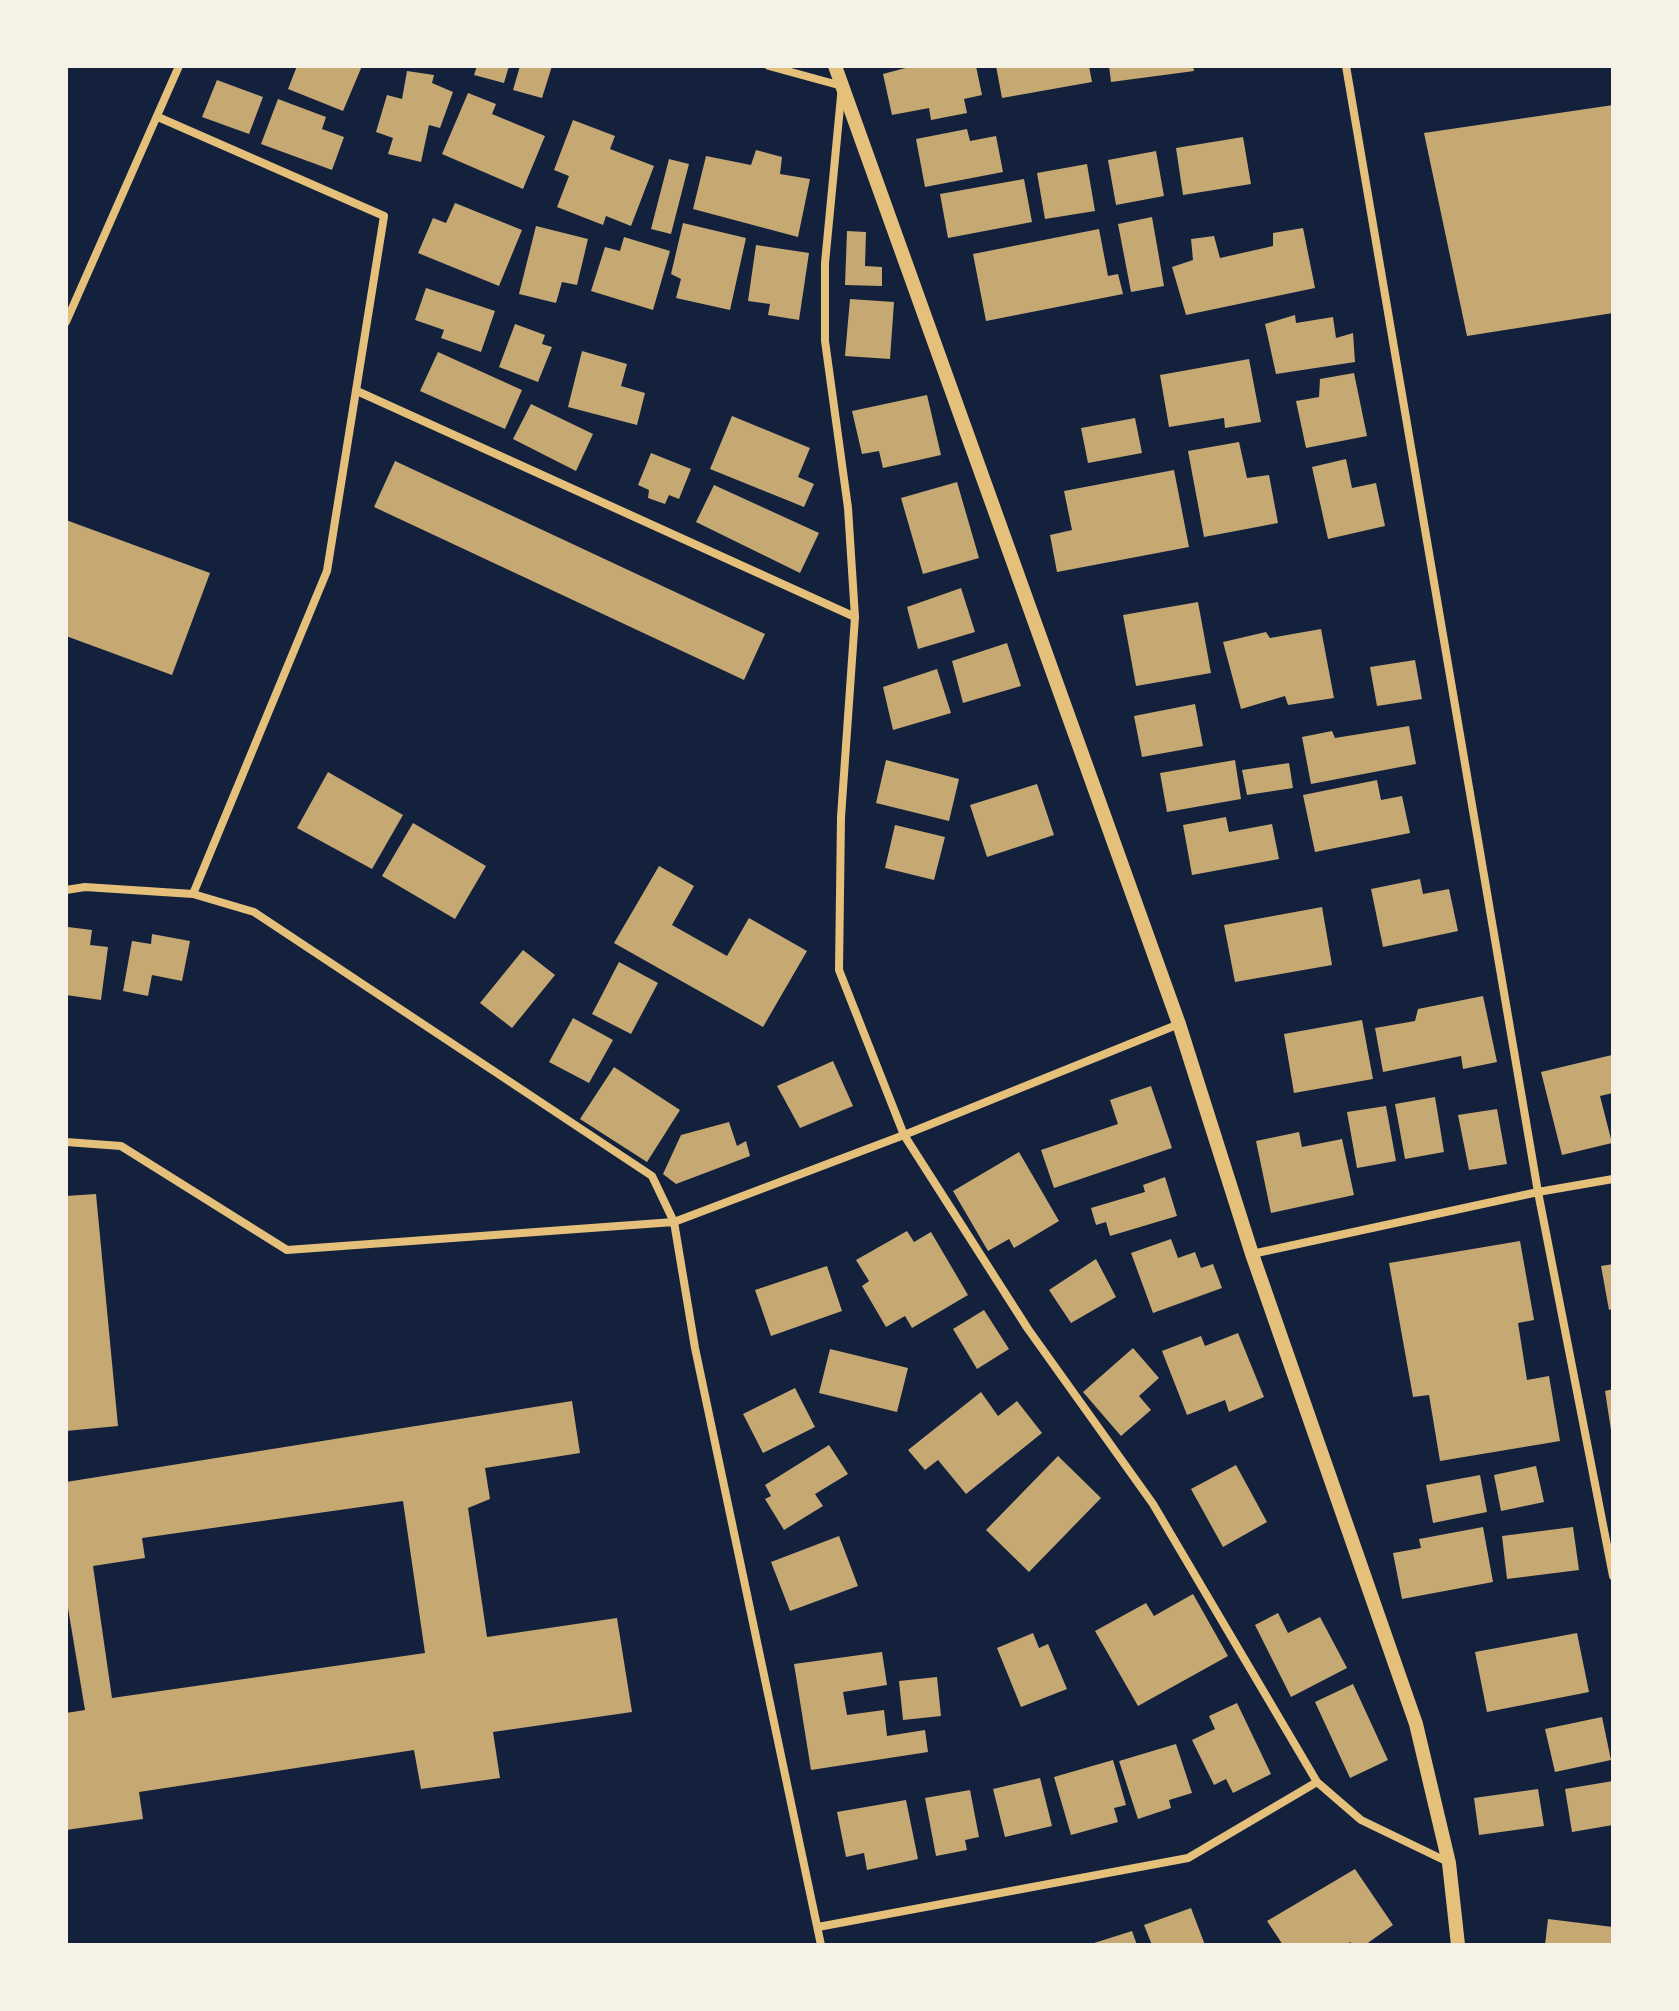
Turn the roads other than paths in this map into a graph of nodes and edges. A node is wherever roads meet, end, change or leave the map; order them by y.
1 (179, 66) edge
2 (769, 66) edge
3 (835, 66) edge
4 (1346, 66) edge
5 (842, 86) junction
6 (158, 117) junction
7 (66, 322) edge
8 (357, 391) junction
9 (855, 617) junction
10 (66, 890) edge
11 (193, 894) junction
12 (1179, 1024) junction
13 (904, 1135) junction
14 (66, 1142) edge
15 (1613, 1179) edge
16 (1538, 1192) junction
17 (674, 1222) junction
18 (1252, 1254) junction
19 (1613, 1576) edge
20 (1317, 1782) junction
21 (1449, 1863) junction
22 (818, 1927) junction
23 (821, 1945) edge
24 (1458, 1945) edge

1 - 6 street
2 - 5 street
3 - 5 street
4 - 16 street
5 - 9 street
5 - 12 street
6 - 7 street
6 - 8 street
8 - 9 street
8 - 11 street
9 - 13 street
10 - 11 street
11 - 17 street
12 - 13 street
12 - 18 street
13 - 17 street
13 - 20 street
14 - 17 street
15 - 16 street
16 - 18 street
16 - 19 street
17 - 22 street
18 - 21 street
20 - 21 street
20 - 22 street
21 - 24 street
22 - 23 street

